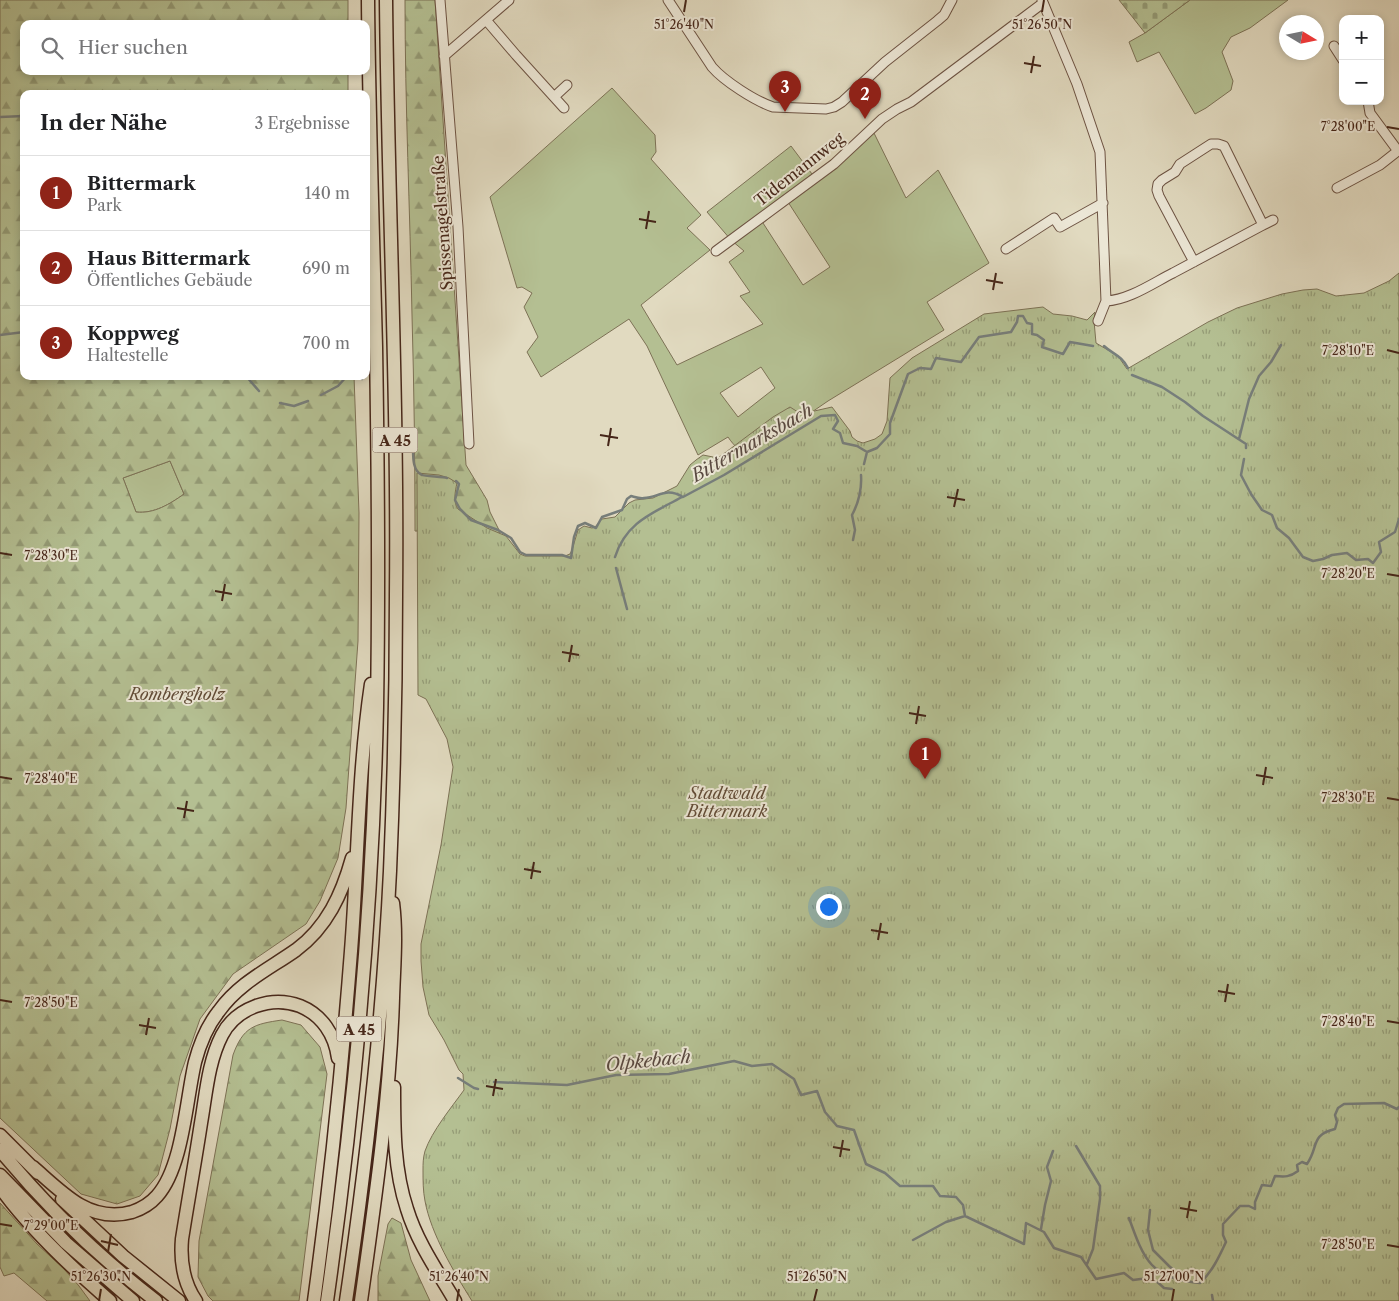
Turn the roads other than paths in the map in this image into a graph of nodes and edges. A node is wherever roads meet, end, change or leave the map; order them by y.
1 (368, 0) edge
2 (386, 0) edge
3 (440, 0) edge
4 (509, 0) edge
5 (668, 0) edge
6 (952, 0) edge
7 (1043, 1) edge
8 (368, 20) edge
9 (486, 20) junction
10 (1334, 46) dead end
11 (1339, 54) edge
12 (444, 56) junction
13 (369, 75) edge
14 (568, 85) dead end
15 (370, 90) edge
16 (554, 97) junction
17 (1369, 105) edge
18 (564, 108) dead end
19 (370, 116) edge
20 (1398, 151) edge
21 (1337, 188) dead end
22 (1103, 203) junction
23 (1273, 220) dead end
24 (1263, 225) junction
25 (1006, 249) dead end
26 (716, 251) dead end
27 (1194, 262) junction
28 (1106, 301) junction
29 (1098, 321) dead end
30 (468, 444) dead end
31 (370, 756) junction
32 (360, 819) junction
33 (390, 870) junction
34 (392, 1036) junction
35 (340, 1088) junction
36 (0, 1135) edge
37 (0, 1150) edge
38 (33, 1167) junction
39 (0, 1175) edge
40 (0, 1187) edge
41 (82, 1276) junction
42 (101, 1301) edge
43 (110, 1301) edge
44 (133, 1301) edge
45 (156, 1301) edge
46 (179, 1301) edge
47 (196, 1301) edge
48 (314, 1301) edge
49 (327, 1301) edge
50 (346, 1301) edge
51 (361, 1301) edge
52 (456, 1301) edge

1 - 8 highway, A 45
2 - 33 highway, A 45
3 - 12 street, Spissenagelstraße
4 - 9 street
5 - 6 street
7 - 22 street
7 - 26 street, Tidemannweg
9 - 12 street
9 - 16 street
10 - 11 street
12 - 30 street, Spissenagelstraße
13 - 15 highway, A 45
14 - 16 street
16 - 18 street
17 - 20 street
19 - 31 highway, A 45
20 - 21 street
22 - 25 street
22 - 28 street
23 - 24 street
24 - 27 street
24 - 27 street
27 - 28 street
28 - 29 street
31 - 32 highway
31 - 49 highway, A 45
32 - 35 highway
32 - 38 highway
33 - 34 highway
33 - 50 highway, A 45
34 - 51 highway
34 - 52 highway
35 - 47 highway
35 - 48 highway
36 - 38 highway
37 - 45 highway
38 - 46 highway
39 - 44 highway
40 - 41 highway
41 - 42 highway
41 - 43 highway

